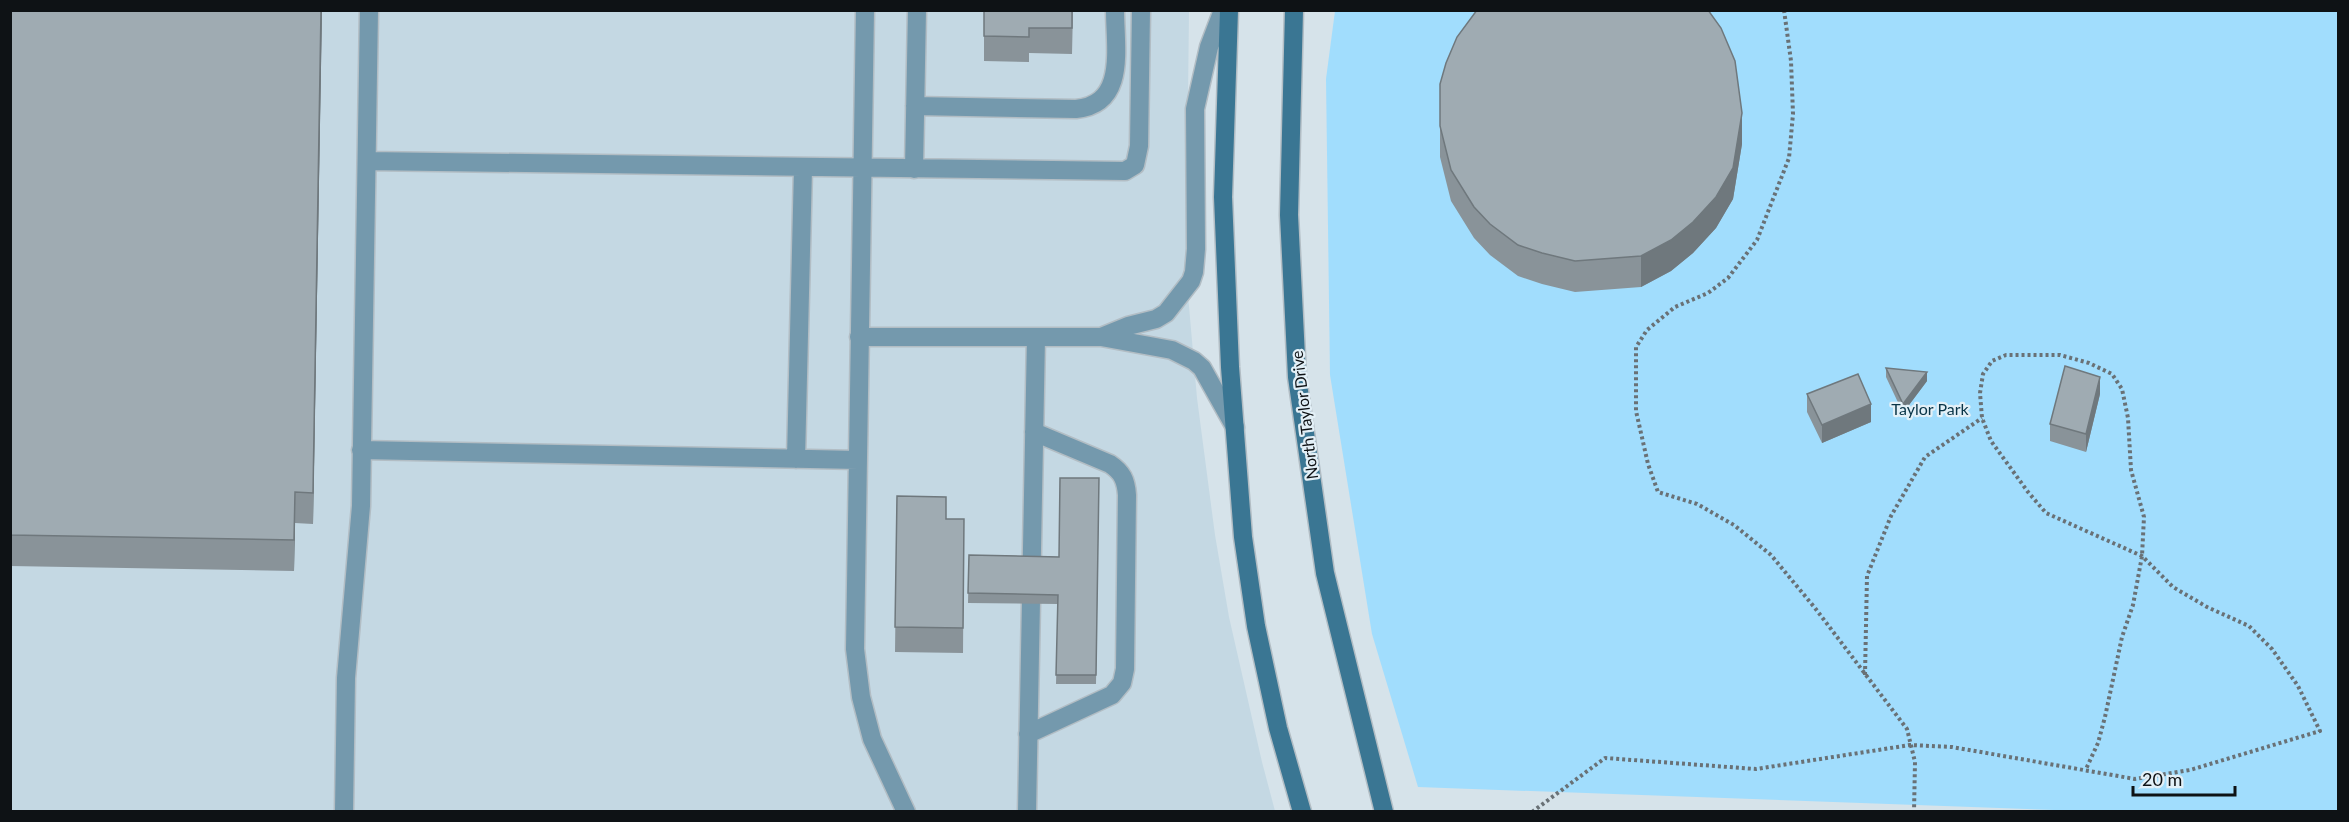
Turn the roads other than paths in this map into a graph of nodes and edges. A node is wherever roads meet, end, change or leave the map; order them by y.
1 (369, 10) edge
2 (865, 10) edge
3 (916, 10) edge
4 (1115, 10) edge
5 (1141, 10) edge
6 (1222, 10) edge
7 (1229, 10) edge
8 (1294, 10) edge
9 (915, 106) junction
10 (367, 161) junction
11 (803, 168) junction
12 (862, 169) junction
13 (914, 169) junction
14 (859, 337) junction
15 (1036, 337) junction
16 (1101, 337) junction
17 (1235, 428) junction
18 (1034, 432) junction
19 (362, 450) junction
20 (796, 459) junction
21 (858, 460) junction
22 (1028, 734) junction
23 (344, 812) edge
24 (906, 812) edge
25 (1026, 812) edge
26 (1302, 812) edge
27 (1384, 812) edge

1 - 10 lane
2 - 12 lane
3 - 9 lane
4 - 9 lane
5 - 13 lane
6 - 16 lane
7 - 17 main road
8 - 27 main road, North Taylor Drive
9 - 13 lane
10 - 11 lane
10 - 19 lane
11 - 12 lane
11 - 20 lane
12 - 13 lane
12 - 14 lane
14 - 15 lane
14 - 21 lane
15 - 16 lane
15 - 18 lane
16 - 17 lane
17 - 26 main road
18 - 22 lane
18 - 22 lane
19 - 20 lane
19 - 23 lane
20 - 21 lane
21 - 24 lane
22 - 25 lane

